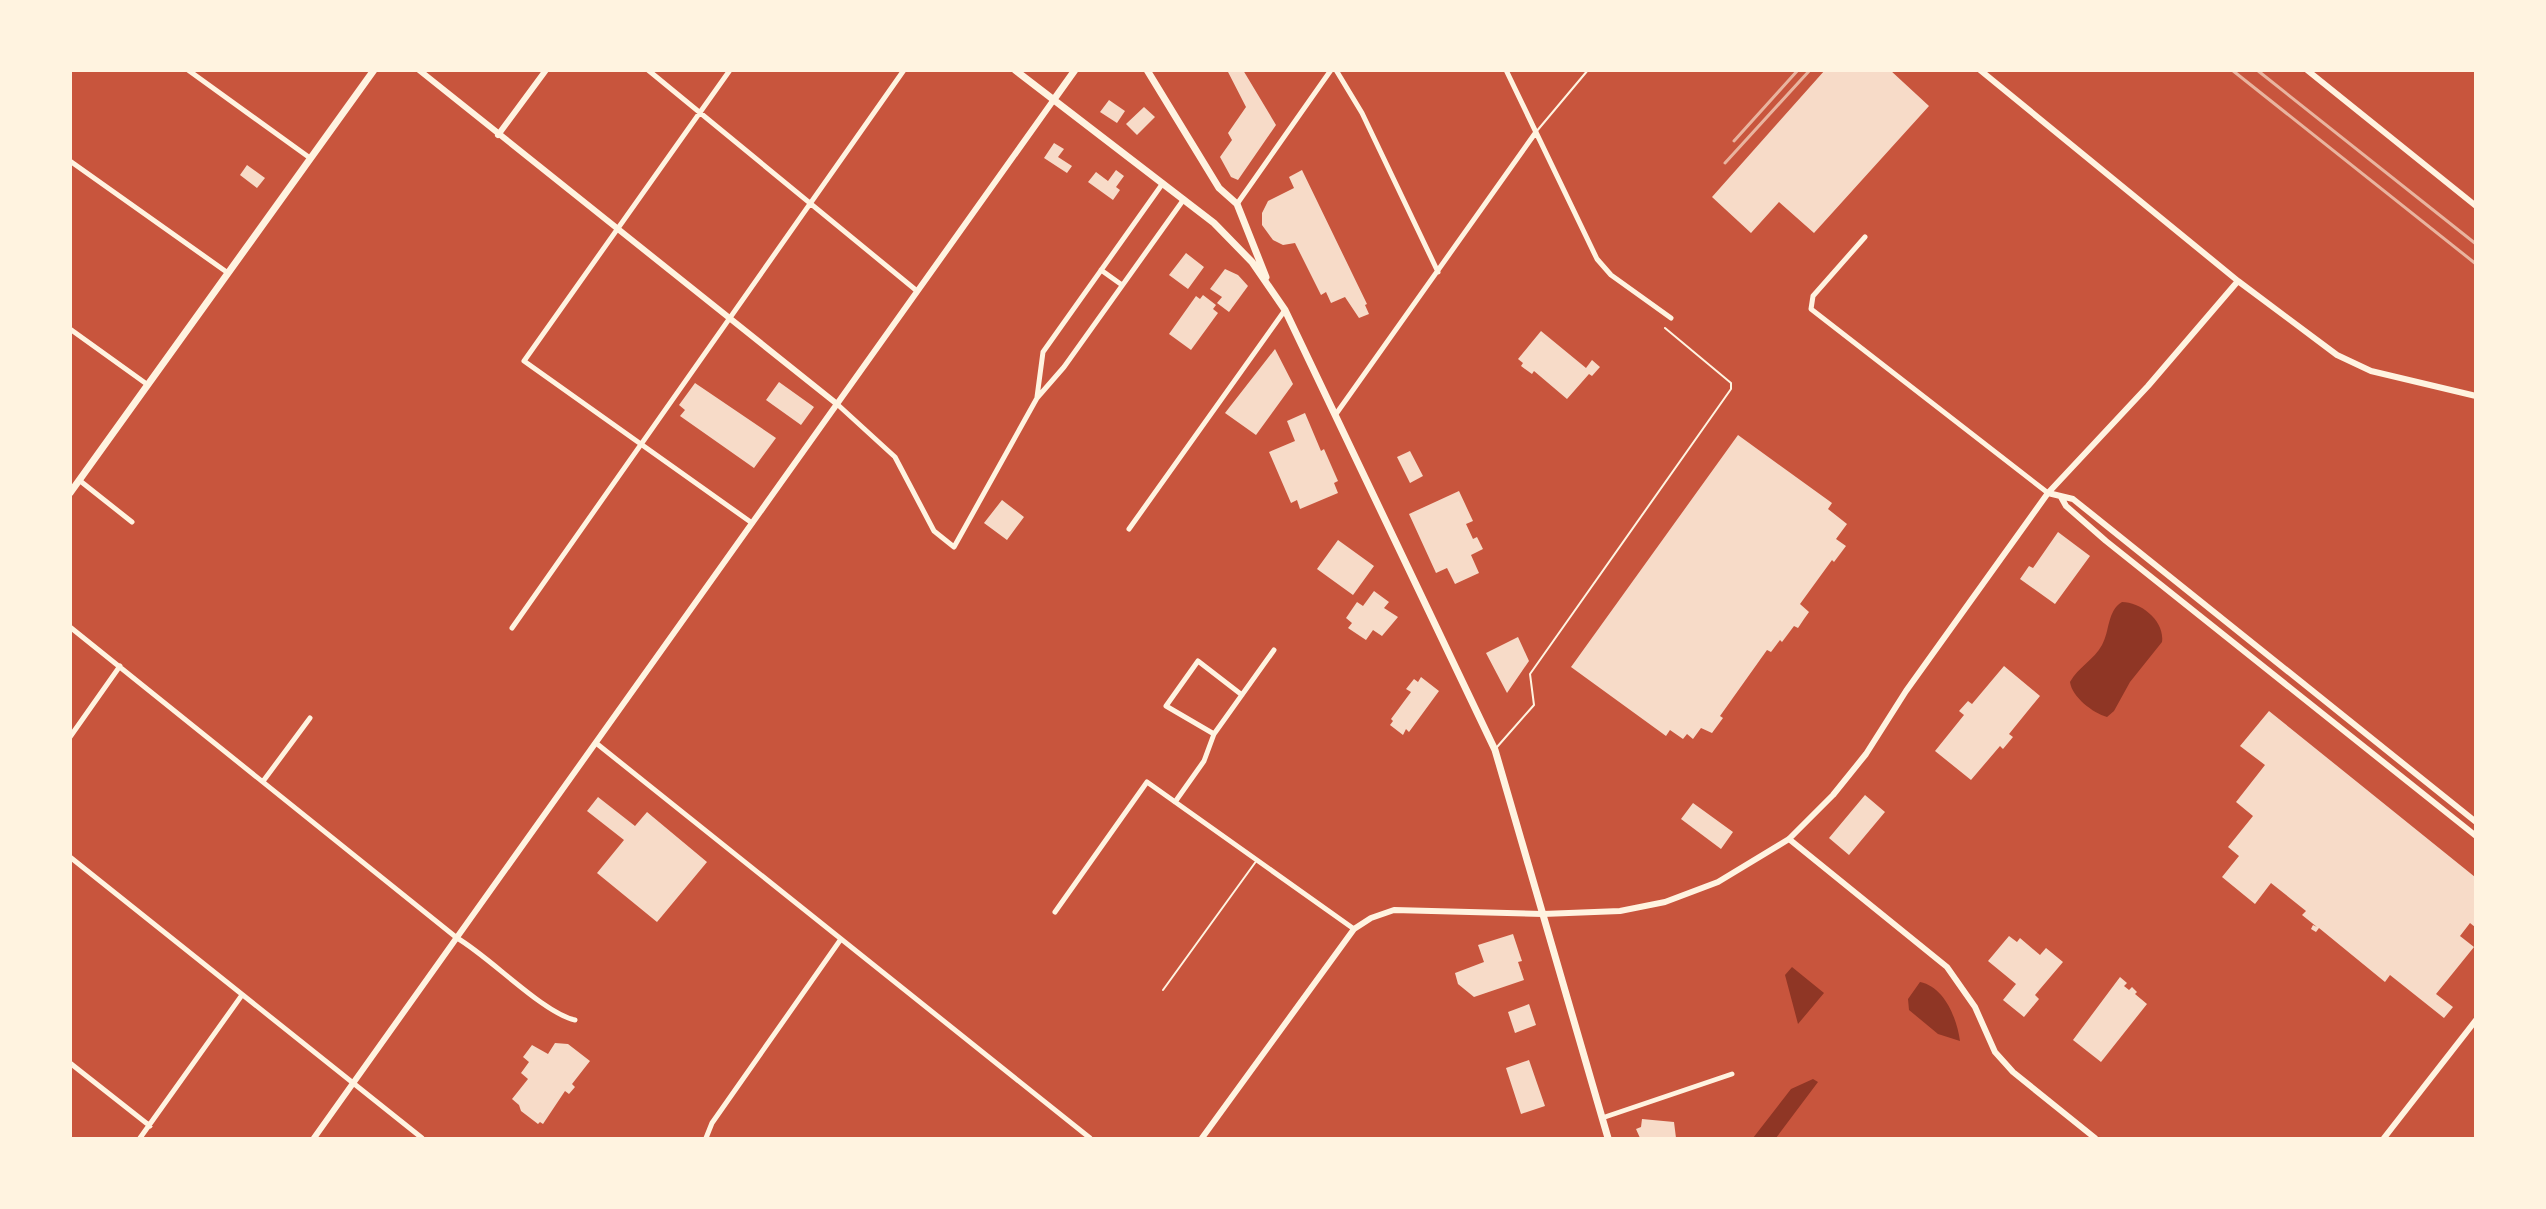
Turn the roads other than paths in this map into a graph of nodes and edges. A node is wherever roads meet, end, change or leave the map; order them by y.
1 (188, 70) edge
2 (374, 70) edge
3 (419, 70) edge
4 (546, 70) edge
5 (648, 70) edge
6 (730, 70) edge
7 (904, 70) edge
8 (1015, 70) edge
9 (1075, 70) edge
10 (1147, 70) edge
11 (1331, 70) edge
12 (1336, 70) edge
13 (1506, 70) edge
14 (1588, 70) edge
15 (1980, 70) edge
16 (2307, 70) edge
17 (1055, 98) junction
18 (700, 112) junction
19 (1536, 132) junction
20 (498, 135) junction
21 (310, 158) junction
22 (70, 161) edge
23 (1163, 183) junction
24 (1184, 199) junction
25 (811, 202) junction
26 (1237, 204) junction
27 (2475, 206) edge
28 (617, 228) junction
29 (1865, 237) dead end
30 (1101, 270) junction
31 (1438, 272) junction
32 (228, 273) junction
33 (2238, 281) junction
34 (1122, 285) junction
35 (1269, 285) junction
36 (917, 291) junction
37 (1285, 310) junction
38 (1671, 318) dead end
39 (729, 320) junction
40 (1665, 328) dead end
41 (70, 329) edge
42 (148, 385) junction
43 (2475, 396) edge
44 (1037, 398) junction
45 (837, 404) junction
46 (1336, 414) junction
47 (641, 444) junction
48 (80, 480) junction
49 (70, 493) edge
50 (2048, 493) junction
51 (2061, 497) junction
52 (132, 522) dead end
53 (752, 523) junction
54 (1129, 529) dead end
55 (70, 627) edge
56 (512, 628) dead end
57 (1274, 650) dead end
58 (120, 666) junction
59 (1242, 695) junction
60 (309, 718) dead end
61 (1214, 734) junction
62 (70, 737) edge
63 (596, 743) junction
64 (1495, 750) junction
65 (264, 780) junction
66 (1175, 802) junction
67 (2475, 822) edge
68 (2475, 836) edge
69 (1789, 839) junction
70 (70, 857) edge
71 (1257, 860) junction
72 (1055, 912) dead end
73 (1543, 914) junction
74 (1354, 928) junction
75 (457, 938) junction
76 (841, 939) junction
77 (1163, 990) dead end
78 (242, 995) junction
79 (575, 1020) dead end
80 (2475, 1020) edge
81 (70, 1063) edge
82 (1732, 1074) dead end
83 (353, 1084) junction
84 (1602, 1118) junction
85 (150, 1126) junction
86 (140, 1138) edge
87 (314, 1138) edge
88 (422, 1138) edge
89 (706, 1138) edge
90 (1090, 1138) edge
91 (1202, 1138) edge
92 (1608, 1138) edge
93 (2095, 1138) edge
94 (2384, 1138) edge

1 - 21 street
2 - 21 main road
3 - 20 street
4 - 20 street
5 - 18 street
6 - 18 street
7 - 25 street
8 - 17 main road
9 - 17 main road
10 - 26 main road
11 - 26 street
12 - 31 street
13 - 19 street
14 - 19 lane
15 - 33 street
16 - 27 street
17 - 23 main road
17 - 36 street
18 - 25 street
18 - 28 street
19 - 31 street
19 - 38 street
20 - 28 street
21 - 32 main road
22 - 32 street
23 - 24 main road
23 - 30 street
24 - 34 street
24 - 35 main road
25 - 36 street
25 - 39 street
26 - 35 main road
28 - 39 street
28 - 47 street
29 - 50 street
30 - 34 street
30 - 44 street
31 - 46 street
32 - 42 main road
33 - 43 street
33 - 50 street
34 - 44 street
35 - 37 main road
36 - 45 street
37 - 46 main road
37 - 54 street
39 - 45 street
39 - 47 street
40 - 64 lane
41 - 42 street
42 - 48 main road
44 - 45 street
45 - 53 street
46 - 64 main road
47 - 53 street
47 - 56 street
48 - 49 main road
48 - 52 street
50 - 51 street
50 - 69 street
51 - 67 street
51 - 68 street
53 - 63 street
55 - 58 street
57 - 59 street
58 - 62 street
58 - 65 street
59 - 61 street
59 - 61 street
60 - 65 street
61 - 66 street
63 - 75 street
63 - 76 street
64 - 73 main road
65 - 75 street
66 - 71 street
66 - 72 street
69 - 73 street
69 - 93 street
70 - 78 street
71 - 74 street
71 - 77 lane
73 - 74 street
73 - 84 main road
74 - 91 street
75 - 79 street
75 - 83 street
76 - 89 street
76 - 90 street
78 - 83 street
78 - 85 street
80 - 94 street
81 - 85 street
82 - 84 street
83 - 87 street
83 - 88 street
84 - 92 main road
85 - 86 street

